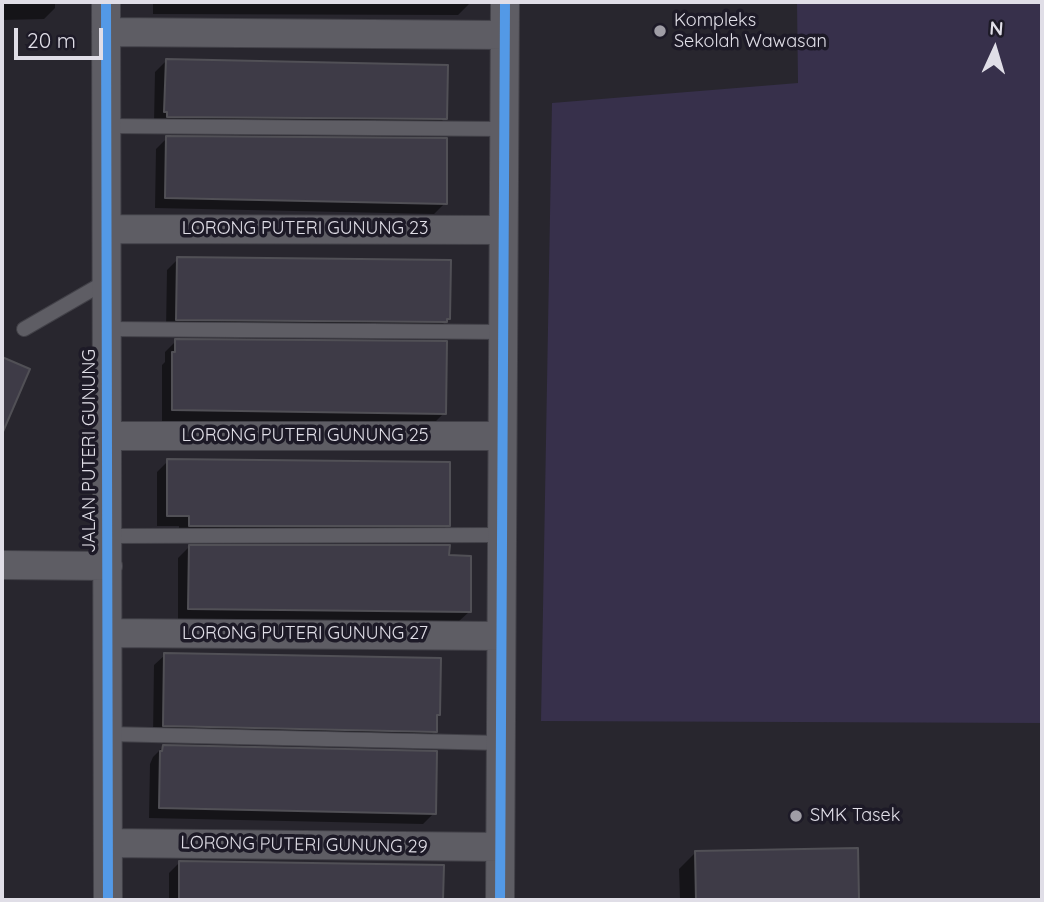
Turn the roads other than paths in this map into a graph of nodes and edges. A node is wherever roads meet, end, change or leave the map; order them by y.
1 (106, 2) edge
2 (505, 2) edge
3 (106, 32) junction
4 (504, 35) junction
5 (106, 126) junction
6 (504, 129) junction
7 (107, 229) junction
8 (503, 230) junction
9 (107, 281) junction
10 (24, 329) dead end
11 (107, 329) junction
12 (503, 332) junction
13 (107, 436) junction
14 (502, 436) junction
15 (502, 535) junction
16 (107, 536) junction
17 (2, 565) edge
18 (108, 566) junction
19 (108, 633) junction
20 (501, 636) junction
21 (108, 734) junction
22 (500, 743) junction
23 (108, 843) junction
24 (500, 847) junction
25 (108, 900) edge
26 (500, 900) edge

1 - 3 street, JALAN PUTERI GUNUNG
2 - 4 street
3 - 4 street
3 - 5 street, JALAN PUTERI GUNUNG
4 - 6 street
5 - 6 lane
5 - 7 street, JALAN PUTERI GUNUNG
6 - 8 street
7 - 8 street, LORONG PUTERI GUNUNG 23
7 - 9 street, JALAN PUTERI GUNUNG
8 - 12 street
9 - 10 lane
9 - 11 street, JALAN PUTERI GUNUNG
11 - 12 lane
11 - 13 street, JALAN PUTERI GUNUNG
12 - 14 street
13 - 14 street, LORONG PUTERI GUNUNG 25
13 - 16 street, JALAN PUTERI GUNUNG
14 - 15 street
15 - 16 lane
15 - 20 street
16 - 18 street, JALAN PUTERI GUNUNG
17 - 18 street
18 - 19 street, JALAN PUTERI GUNUNG
19 - 20 street, LORONG PUTERI GUNUNG 27
19 - 21 street, JALAN PUTERI GUNUNG
20 - 22 street
21 - 22 lane
21 - 23 street, JALAN PUTERI GUNUNG
22 - 24 street
23 - 24 street, LORONG PUTERI GUNUNG 29
23 - 25 street, JALAN PUTERI GUNUNG
24 - 26 street

